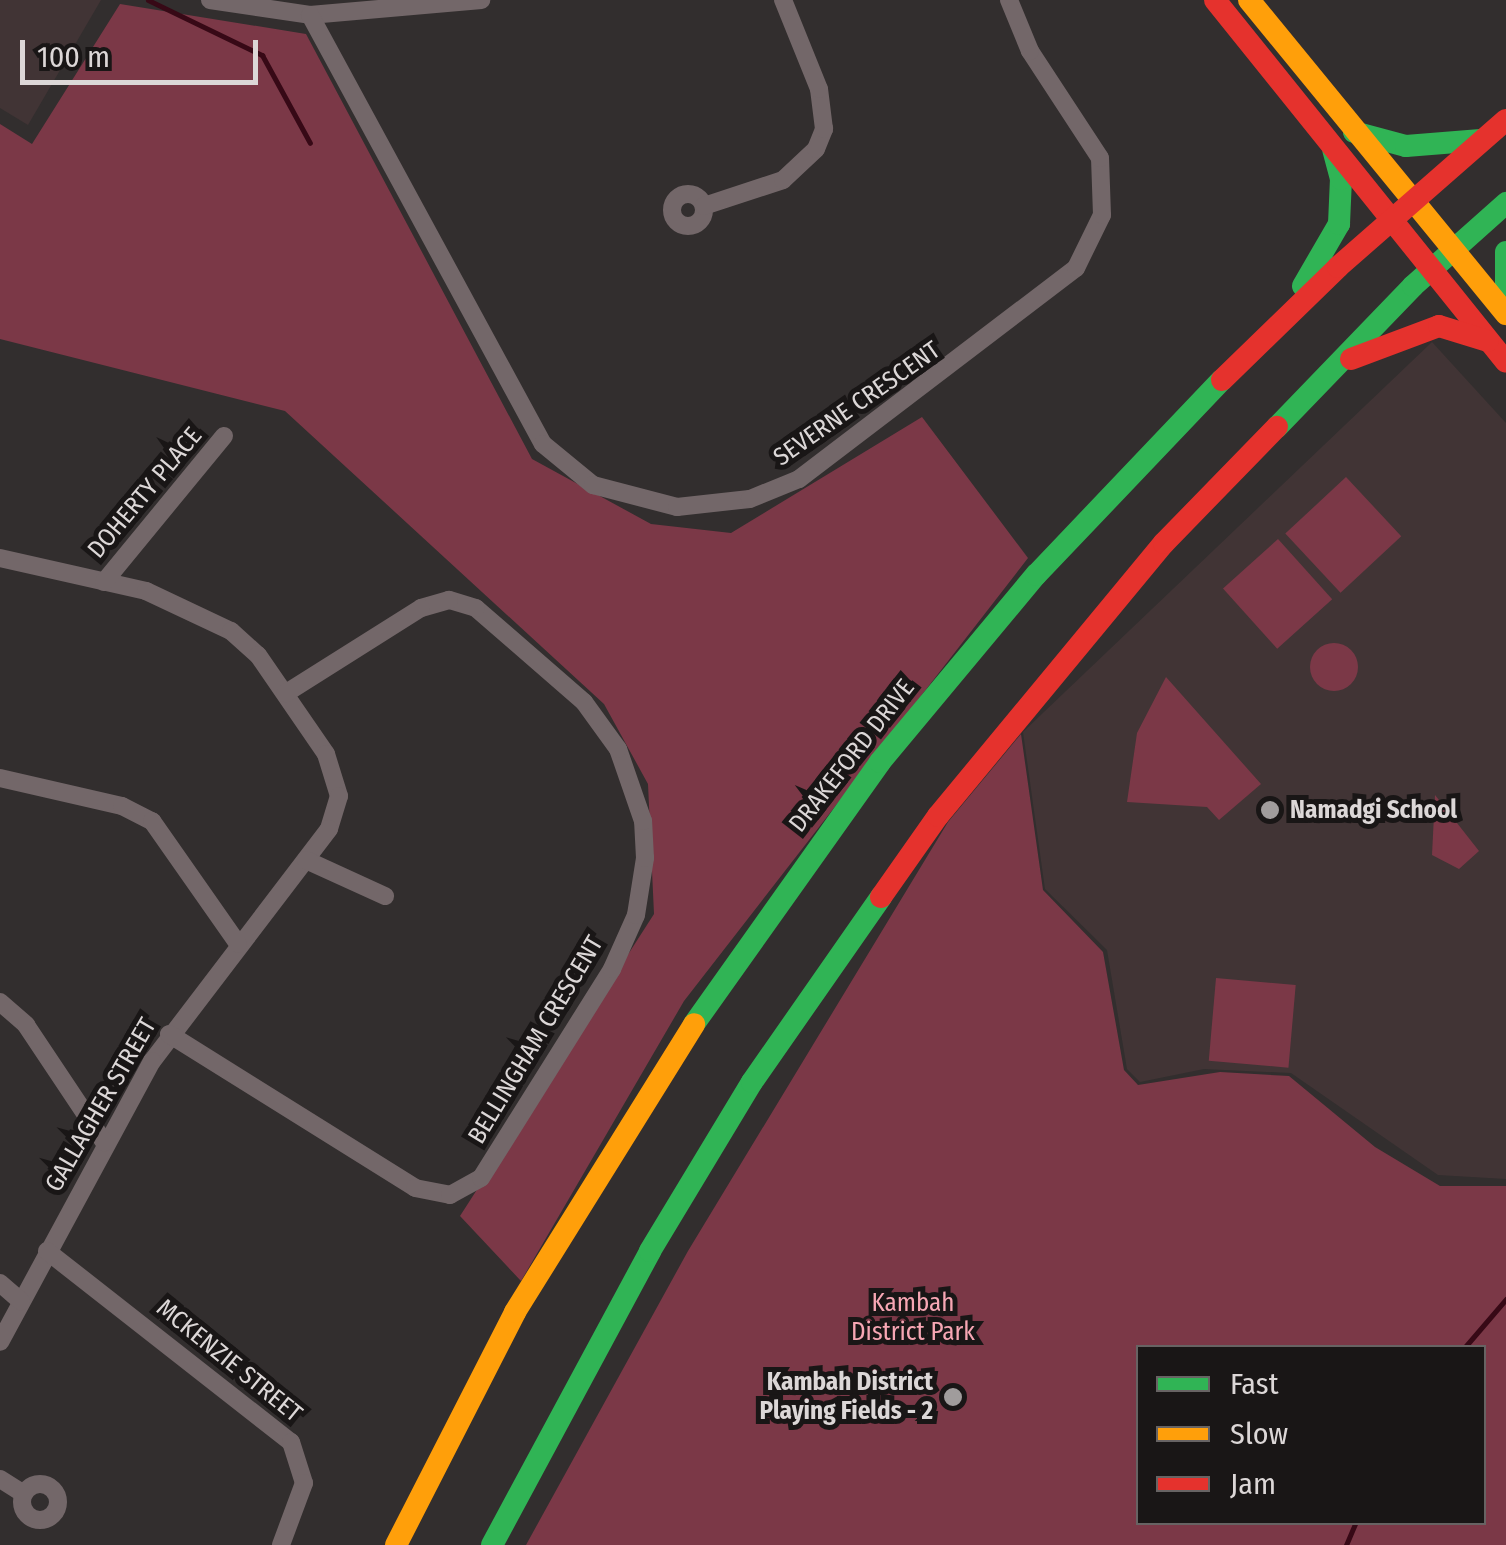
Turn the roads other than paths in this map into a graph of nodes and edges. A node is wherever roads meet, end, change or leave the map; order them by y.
1 (210, 0) edge
2 (481, 0) edge
3 (783, 0) edge
4 (1009, 0) edge
5 (1216, 0) edge
6 (1249, 0) edge
7 (426, 2) edge
8 (310, 15) junction
9 (1506, 120) edge
10 (1354, 132) junction
11 (1480, 140) junction
12 (1333, 150) junction
13 (1412, 202) junction
14 (1506, 203) edge
15 (704, 206) dead end
16 (1392, 220) junction
17 (1452, 250) junction
18 (1506, 252) edge
19 (1428, 270) junction
20 (1506, 300) edge
21 (1506, 314) edge
22 (1287, 316) junction
23 (1488, 340) junction
24 (1506, 362) edge
25 (1336, 365) junction
26 (224, 436) dead end
27 (0, 558) edge
28 (104, 582) junction
29 (286, 693) junction
30 (0, 778) edge
31 (306, 860) junction
32 (385, 896) dead end
33 (238, 944) junction
34 (0, 1002) edge
35 (169, 1034) junction
36 (104, 1142) junction
37 (47, 1251) junction
38 (0, 1283) edge
39 (21, 1301) junction
40 (0, 1342) edge
41 (0, 1479) edge
42 (24, 1494) dead end
43 (281, 1545) edge
44 (396, 1545) edge
45 (492, 1545) edge

1 - 8 street
2 - 7 street
3 - 15 street
4 - 8 street, SEVERNE CRESCENT
5 - 12 main road
6 - 10 main road
7 - 8 street
9 - 11 main road, DRAKEFORD DRIVE
10 - 11 main road
10 - 13 main road
11 - 13 main road, DRAKEFORD DRIVE
12 - 16 main road
12 - 22 main road
13 - 16 main road, DRAKEFORD DRIVE
13 - 17 main road
14 - 17 main road
16 - 19 main road
16 - 22 main road, DRAKEFORD DRIVE
17 - 19 main road
17 - 21 main road
18 - 20 main road
19 - 23 main road
19 - 25 main road
22 - 44 main road, DRAKEFORD DRIVE
23 - 24 main road
23 - 25 main road
25 - 45 main road
26 - 28 street, DOHERTY PLACE
27 - 28 street, GALLAGHER STREET
28 - 29 street, GALLAGHER STREET
29 - 31 street, GALLAGHER STREET
29 - 35 street, BELLINGHAM CRESCENT
30 - 33 street
31 - 32 street
31 - 33 street, GALLAGHER STREET
33 - 35 street, GALLAGHER STREET
34 - 36 street
35 - 36 street, GALLAGHER STREET
36 - 37 street, GALLAGHER STREET
37 - 39 street, GALLAGHER STREET
37 - 43 street, MCKENZIE STREET
38 - 39 street
39 - 40 street, GALLAGHER STREET
41 - 42 street

